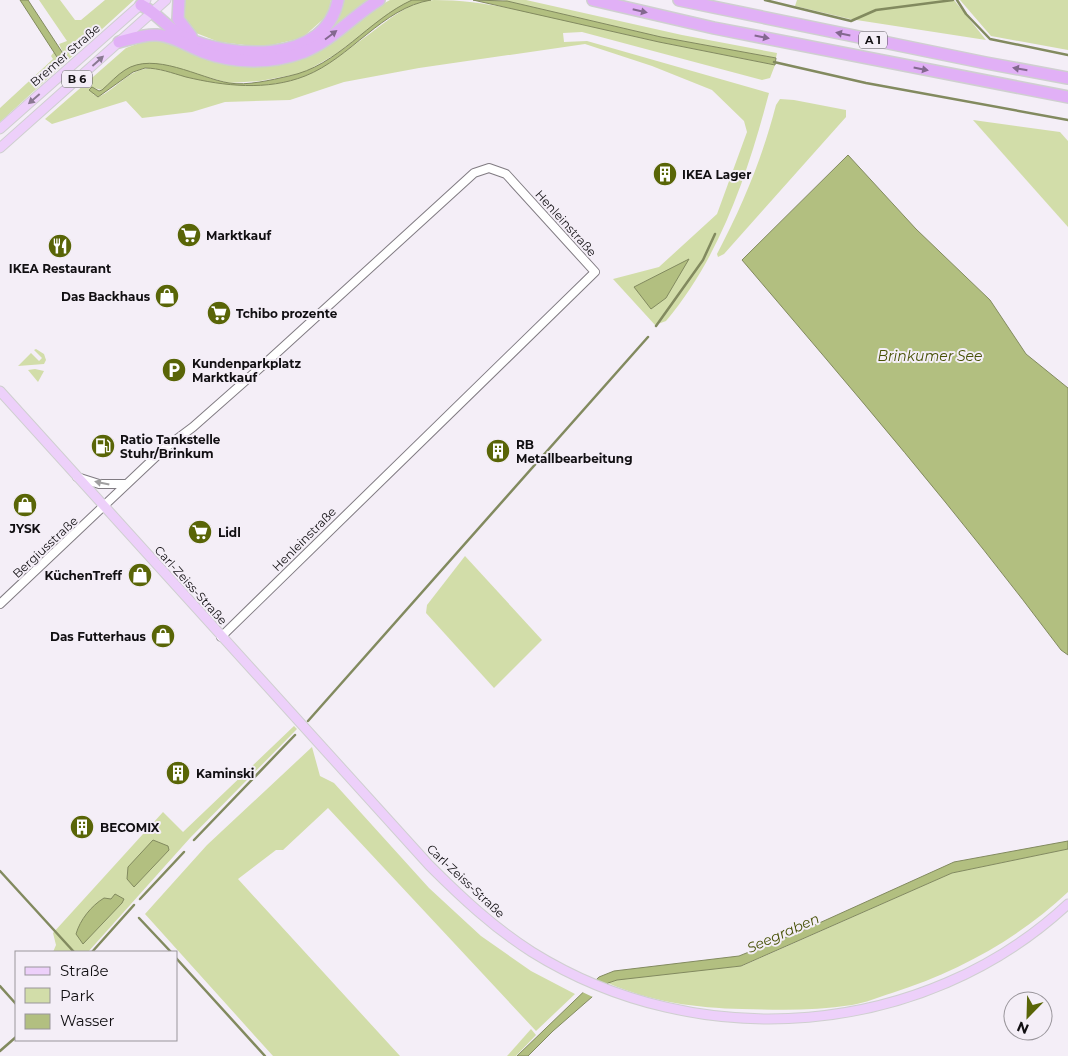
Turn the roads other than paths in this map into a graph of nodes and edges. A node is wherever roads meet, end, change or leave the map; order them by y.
1 (166, 0) edge
2 (179, 0) edge
3 (338, 0) edge
4 (380, 0) edge
5 (593, 0) edge
6 (679, 0) edge
7 (144, 2) edge
8 (151, 14) junction
9 (170, 37) junction
10 (119, 42) junction
11 (203, 43) junction
12 (1068, 78) edge
13 (1068, 97) edge
14 (0, 129) edge
15 (0, 148) edge
16 (0, 391) edge
17 (78, 477) junction
18 (126, 484) junction
19 (104, 506) junction
20 (0, 604) edge
21 (221, 637) junction
22 (1068, 904) edge

1 - 8 main road, Bremer Straße / B 6
2 - 11 highway
3 - 11 highway
9 -> 4 highway
5 -> 13 highway, A 1
12 -> 6 highway, A 1
7 - 8 highway
7 -> 14 main road, Bremer Straße / B 6
8 - 9 highway
8 - 10 main road, Bremer Straße / B 6
8 - 11 highway
9 - 10 highway
15 -> 10 main road, Bremer Straße / B 6
16 - 17 main road, Carl-Zeiss-Straße
18 -> 17 street
17 - 19 main road, Carl-Zeiss-Straße
18 - 19 street, Henleinstraße
18 - 21 street, Henleinstraße
19 - 20 street, Bergiusstraße
19 - 21 main road, Carl-Zeiss-Straße
21 - 22 main road, Carl-Zeiss-Straße

